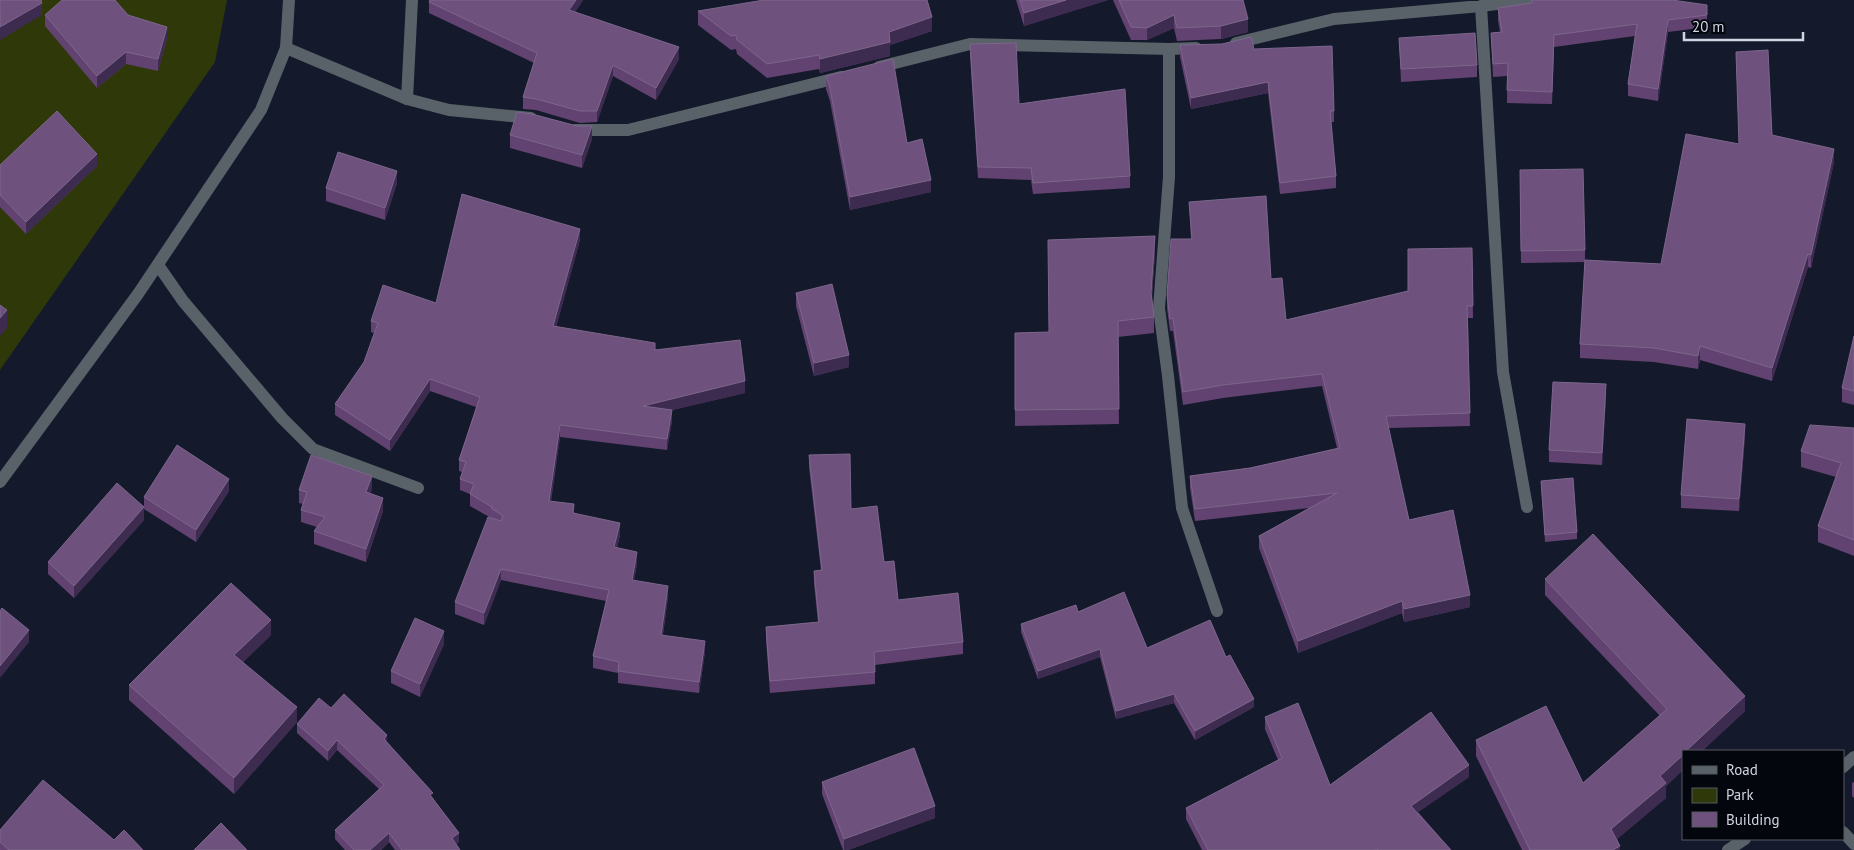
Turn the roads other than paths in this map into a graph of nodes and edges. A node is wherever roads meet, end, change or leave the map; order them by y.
1 (289, 0) edge
2 (412, 0) edge
3 (1527, 0) edge
4 (1506, 2) edge
5 (1481, 6) junction
6 (1222, 47) edge
7 (286, 48) junction
8 (1204, 48) edge
9 (1169, 49) junction
10 (407, 99) junction
11 (543, 120) edge
12 (561, 126) edge
13 (158, 265) junction
14 (1, 479) edge
15 (418, 488) dead end
16 (1527, 507) dead end
17 (1217, 611) dead end
18 (1854, 757) edge
19 (1844, 766) edge
20 (1844, 833) edge
21 (1743, 840) edge
22 (1854, 844) edge
23 (1728, 850) edge

1 - 7 street
2 - 10 street
3 - 4 street
4 - 5 street
5 - 6 street
5 - 16 street
7 - 10 street
7 - 13 street
8 - 9 street
9 - 12 street
9 - 17 street
10 - 11 street
13 - 14 street
13 - 15 street
18 - 19 street
20 - 22 street
21 - 23 street

